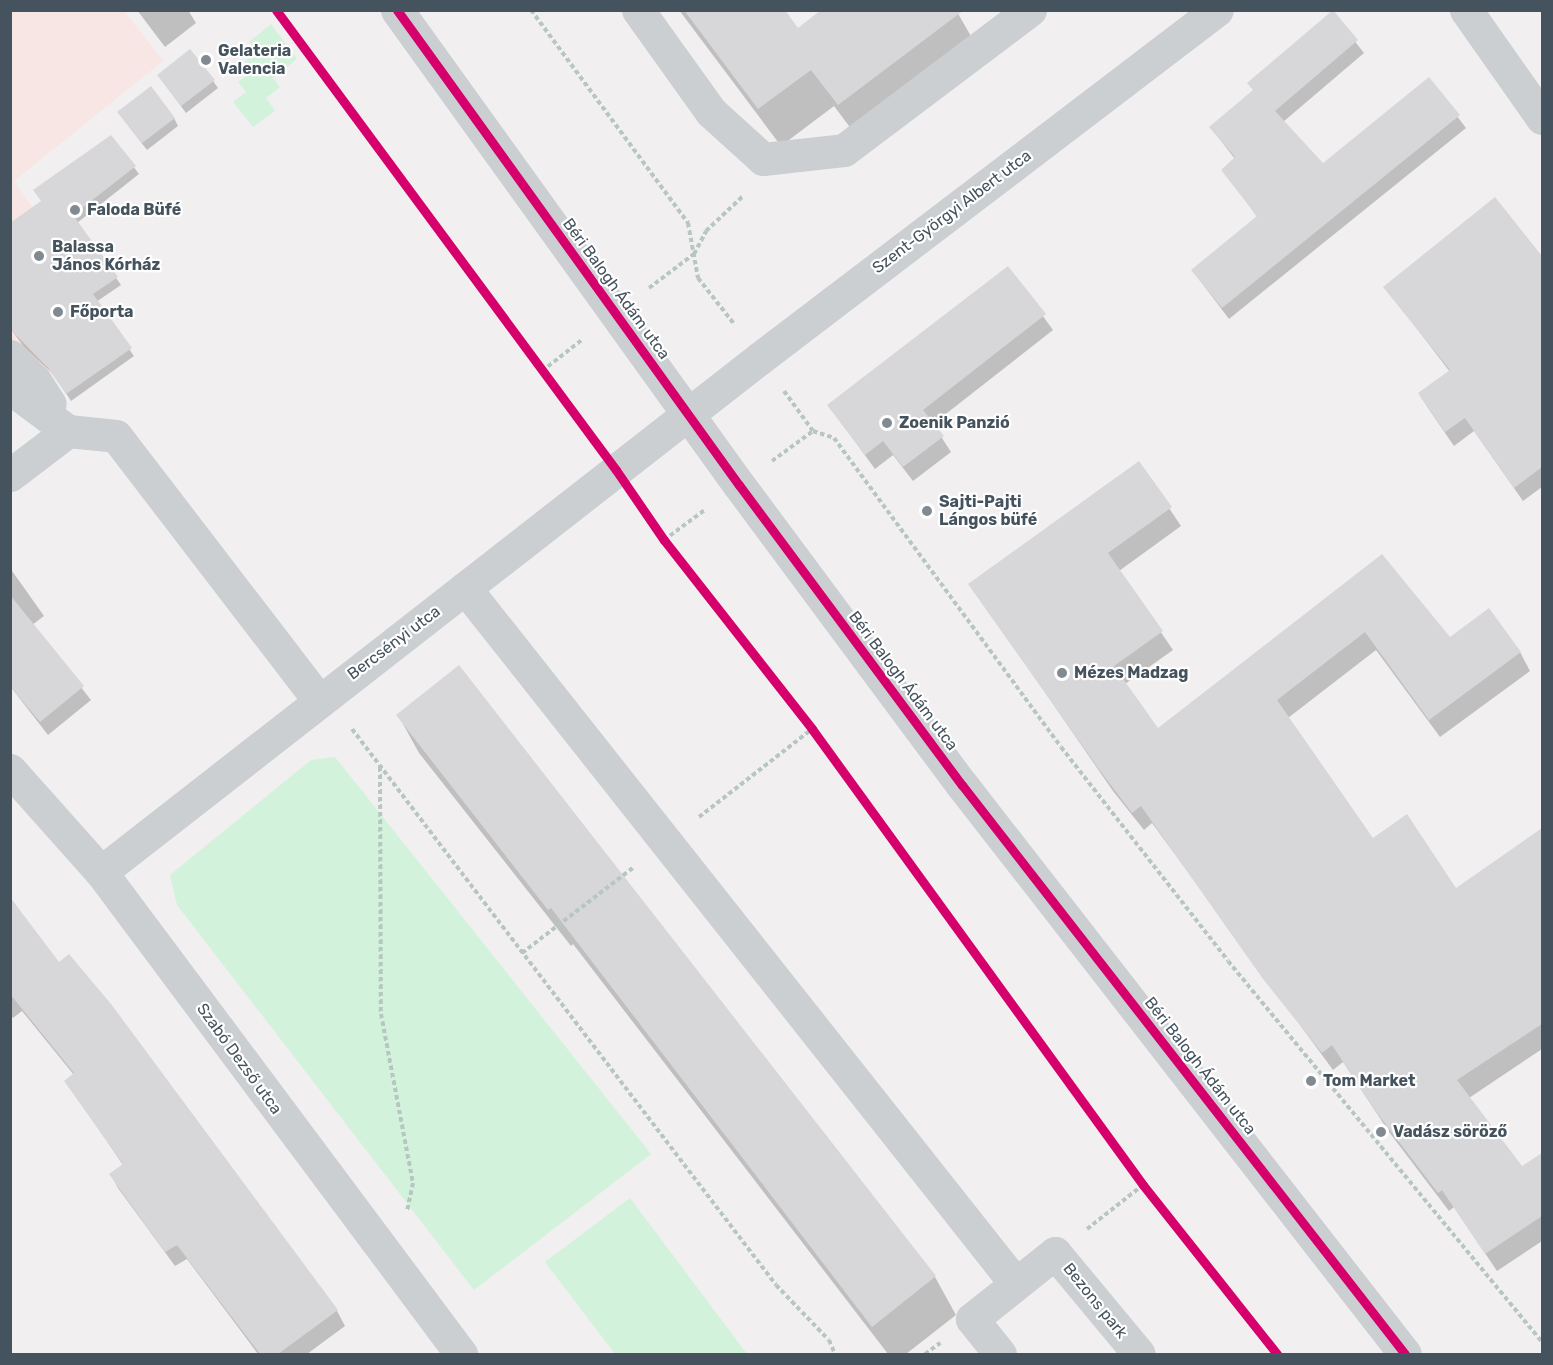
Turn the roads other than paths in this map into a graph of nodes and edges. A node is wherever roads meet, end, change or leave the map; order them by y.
1 (397, 10) edge
2 (638, 10) edge
3 (1030, 10) edge
4 (1217, 10) edge
5 (1466, 10) edge
6 (1542, 118) edge
7 (10, 356) edge
8 (10, 388) edge
9 (688, 415) junction
10 (68, 431) junction
11 (10, 475) edge
12 (465, 588) junction
13 (323, 698) junction
14 (10, 770) edge
15 (101, 872) junction
16 (1015, 1283) junction
17 (461, 1354) edge
18 (1000, 1354) edge
19 (1139, 1354) edge
20 (1405, 1354) edge

1 - 9 street, Béri Balogh Ádám utca
2 - 3 street
4 - 9 street, Szent-Györgyi Albert utca
5 - 6 street
7 - 10 street
8 - 10 street
9 - 12 street, Bercsényi utca
9 - 20 street, Béri Balogh Ádám utca
10 - 11 street
10 - 13 street
12 - 13 street, Bercsényi utca
12 - 16 street
13 - 15 street, Bercsényi utca
14 - 15 street, Szabó Dezső utca
15 - 17 street, Szabó Dezső utca
16 - 18 street, Bezons park
16 - 19 street, Bezons park

